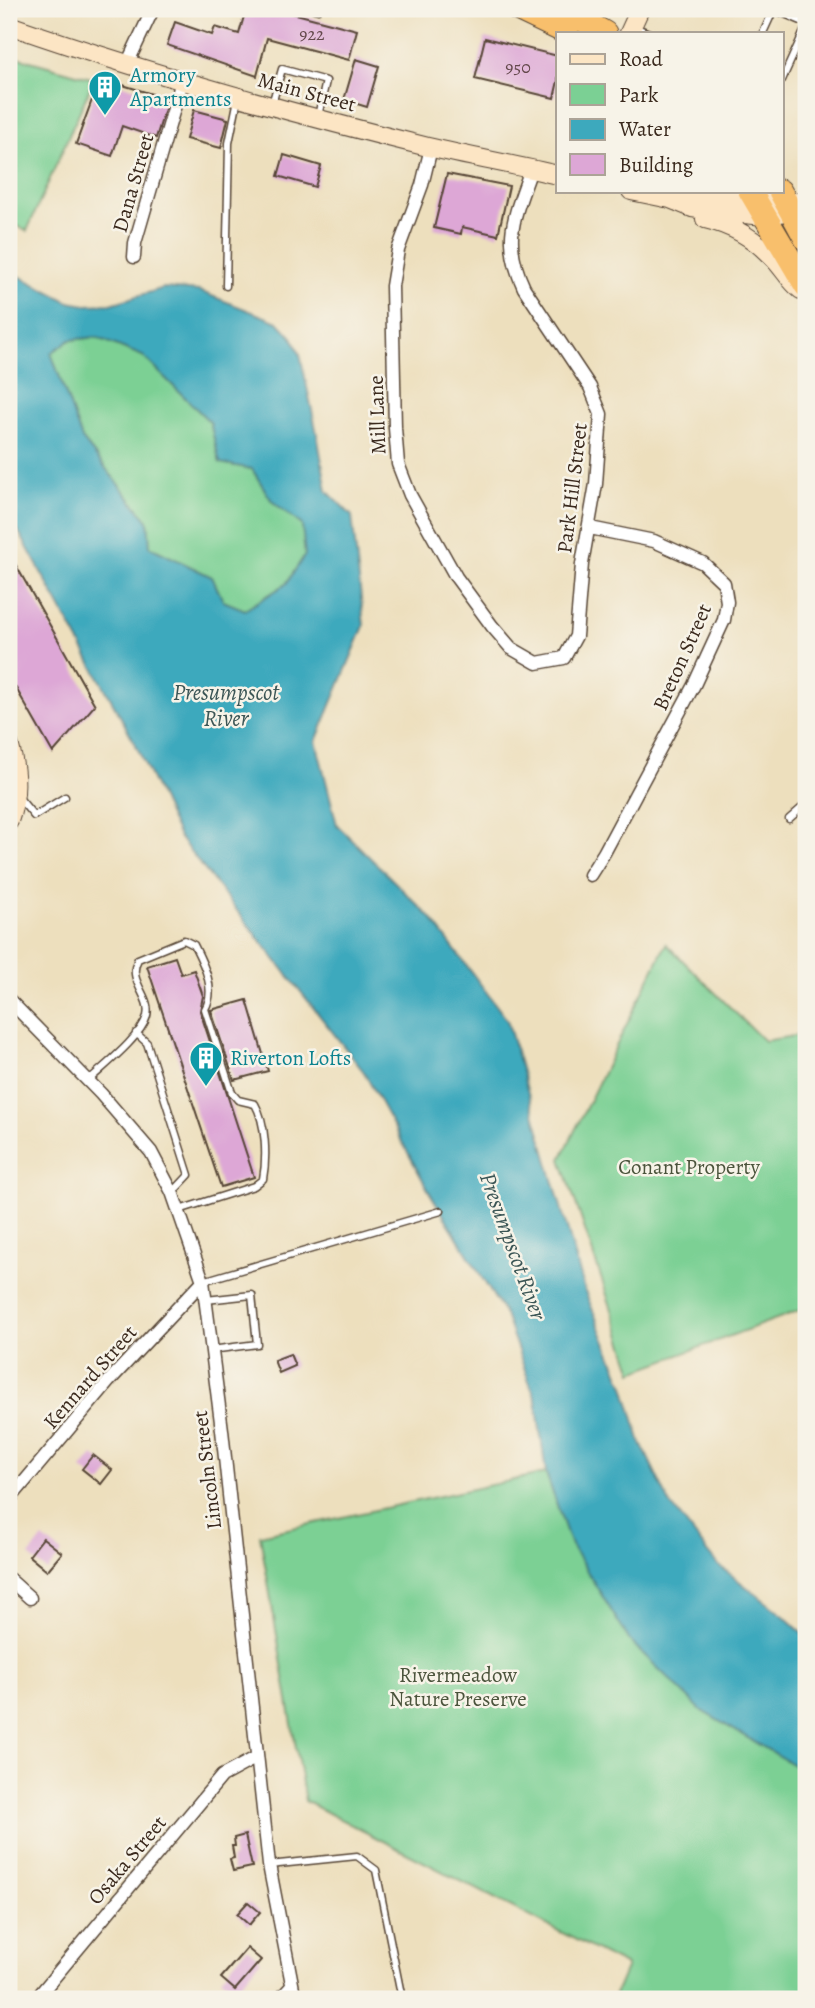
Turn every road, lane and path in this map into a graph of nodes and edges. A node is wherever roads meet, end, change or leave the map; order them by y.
1 (153, 9) edge
2 (517, 9) edge
3 (564, 9) edge
4 (640, 9) edge
5 (773, 9) edge
6 (9, 25) edge
7 (806, 25) edge
8 (637, 31) edge
9 (565, 32) edge
10 (604, 32) edge
11 (763, 32) edge
12 (127, 64) junction
13 (784, 75) edge
14 (182, 81) junction
15 (239, 97) junction
16 (272, 106) junction
17 (317, 118) junction
18 (431, 148) junction
19 (531, 169) junction
20 (556, 175) edge
21 (636, 192) edge
22 (670, 199) junction
23 (757, 202) edge
24 (795, 207) edge
25 (806, 239) edge
26 (134, 257) dead end
27 (226, 286) dead end
28 (806, 286) edge
29 (806, 293) edge
30 (590, 528) junction
31 (554, 660) joint
32 (9, 744) edge
33 (15, 794) junction
34 (65, 797) dead end
35 (806, 804) edge
36 (789, 819) dead end
37 (9, 821) edge
38 (590, 875) dead end
39 (9, 1000) edge
40 (136, 1033) junction
41 (88, 1082) junction
42 (172, 1192) junction
43 (178, 1210) junction
44 (441, 1210) dead end
45 (202, 1281) junction
46 (205, 1300) junction
47 (211, 1350) junction
48 (9, 1500) edge
49 (9, 1579) edge
50 (30, 1598) dead end
51 (257, 1757) junction
52 (269, 1866) junction
53 (292, 1986) junction
54 (36, 1999) edge
55 (280, 1999) edge
56 (295, 1999) edge
57 (402, 1999) edge

1 - 12 street
2 - 9 highway
3 - 10 highway
4 - 8 main road
5 - 7 lane
5 - 11 lane
6 - 12 main road, Main Street
7 - 13 lane
12 - 14 main road, Main Street
14 - 15 main road, Main Street
14 - 26 street, Dana Street
15 - 16 main road, Main Street
15 - 27 lane
16 - 17 main road, Main Street
16 - 17 lane
17 - 18 main road, Main Street
18 - 19 main road, Main Street
18 - 31 street, Mill Lane
19 - 20 main road, Main Street
19 - 30 street, Park Hill Street
21 - 22 main road
22 - 23 main road
22 - 29 main road
23 - 24 main road
23 - 28 highway
24 - 25 highway
30 - 31 street, Park Hill Street
30 - 38 street, Breton Street
32 - 33 main road
33 - 34 lane
33 - 37 main road
35 - 36 lane
39 - 41 street, Lincoln Street
40 - 41 lane
40 - 42 lane
40 - 43 lane
41 - 42 street, Lincoln Street
42 - 43 street, Lincoln Street
43 - 45 street, Lincoln Street
44 - 45 lane
45 - 46 street, Lincoln Street
45 - 48 street, Kennard Street
46 - 47 street, Lincoln Street
46 - 47 lane
47 - 51 street, Lincoln Street
49 - 50 street
51 - 52 street, Lincoln Street
51 - 54 street, Osaka Street
52 - 53 street, Lincoln Street
52 - 57 lane
53 - 55 street
53 - 56 street, Lincoln Street

